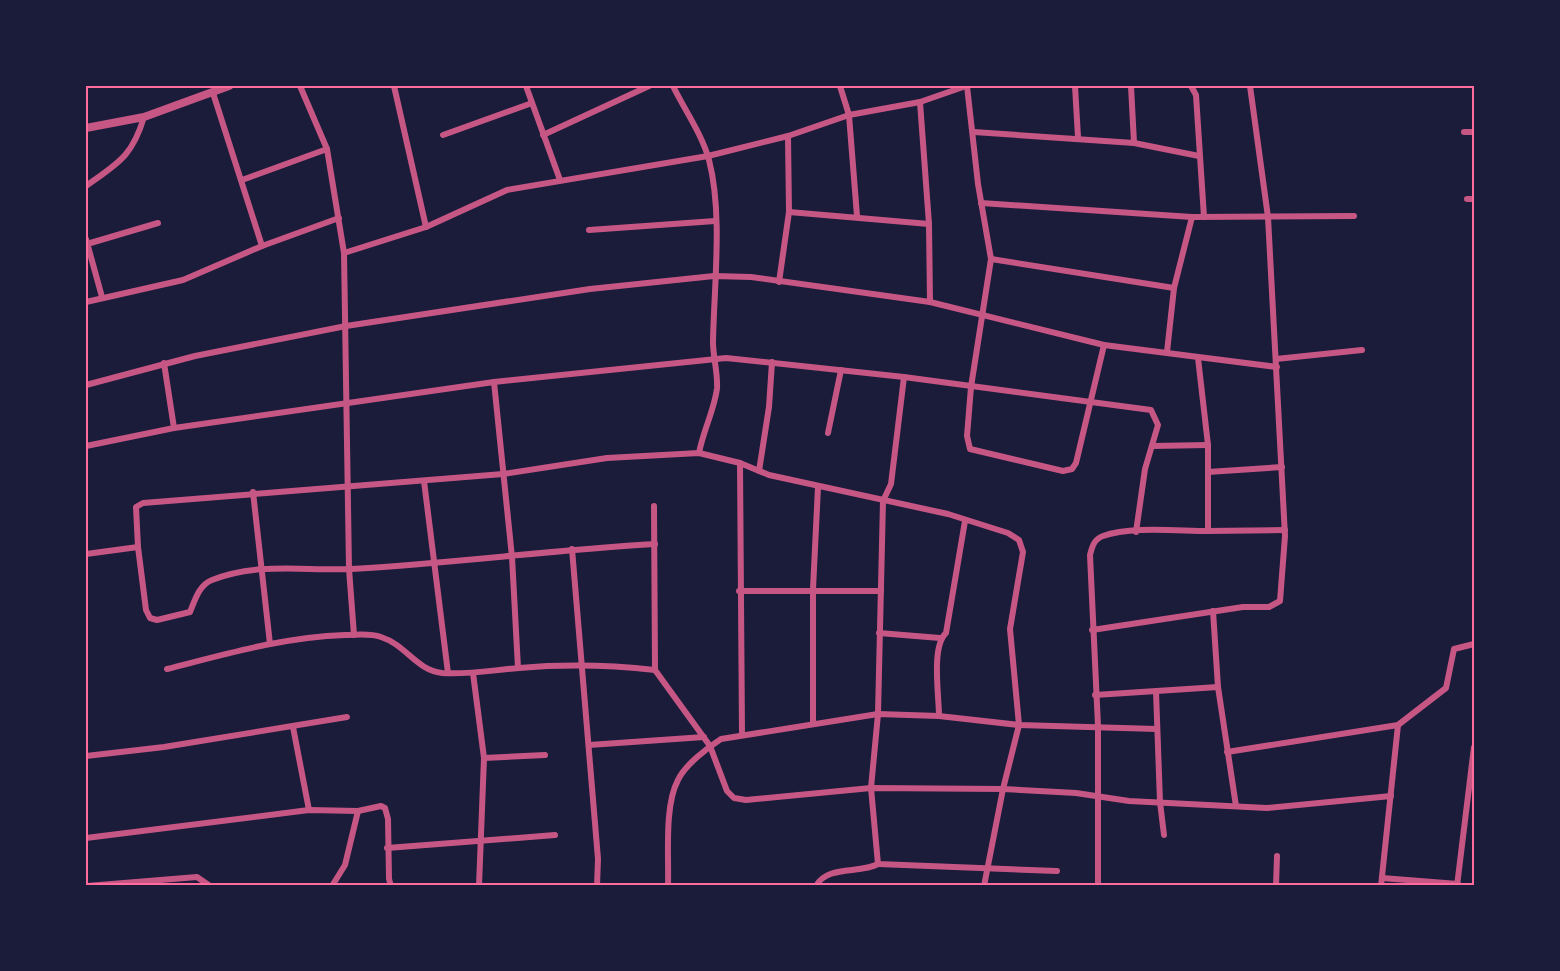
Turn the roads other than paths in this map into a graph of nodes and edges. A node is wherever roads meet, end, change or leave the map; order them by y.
1 (229, 86) edge
2 (300, 86) edge
3 (394, 86) edge
4 (525, 86) edge
5 (649, 86) edge
6 (672, 86) edge
7 (840, 86) edge
8 (967, 86) edge
9 (1075, 86) edge
10 (1131, 86) edge
11 (1191, 86) edge
12 (1250, 86) edge
13 (213, 93) junction
14 (920, 102) junction
15 (532, 103) junction
16 (849, 115) junction
17 (144, 117) junction
18 (86, 128) edge
19 (974, 132) junction
20 (1464, 132) dead end
21 (1474, 132) edge
22 (443, 135) dead end
23 (543, 135) junction
24 (788, 136) junction
25 (1078, 137) junction
26 (1134, 143) junction
27 (327, 149) junction
28 (708, 156) junction
29 (1199, 156) junction
30 (242, 180) junction
31 (560, 180) junction
32 (86, 186) edge
33 (981, 203) junction
34 (789, 212) junction
35 (857, 216) junction
36 (1354, 216) dead end
37 (1204, 217) junction
38 (1268, 217) junction
39 (339, 218) junction
40 (1192, 218) junction
41 (715, 221) junction
42 (158, 223) dead end
43 (928, 224) junction
44 (426, 227) junction
45 (589, 230) dead end
46 (86, 242) edge
47 (262, 246) junction
48 (344, 253) junction
49 (992, 259) junction
50 (714, 276) junction
51 (779, 282) junction
52 (1174, 288) junction
53 (102, 297) junction
54 (86, 302) edge
55 (930, 302) junction
56 (981, 313) junction
57 (345, 326) junction
58 (1104, 345) junction
59 (1362, 350) dead end
60 (1167, 352) junction
61 (1198, 358) junction
62 (1276, 359) junction
63 (713, 360) junction
64 (771, 362) junction
65 (164, 363) junction
66 (1277, 367) junction
67 (841, 370) junction
68 (904, 377) junction
69 (494, 382) junction
70 (86, 385) edge
71 (971, 387) junction
72 (347, 403) junction
73 (1089, 404) junction
74 (174, 428) junction
75 (828, 433) dead end
76 (1208, 445) junction
77 (86, 446) edge
78 (1152, 446) junction
79 (699, 453) junction
80 (740, 463) junction
81 (1282, 467) junction
82 (759, 471) junction
83 (1208, 472) junction
84 (503, 474) junction
85 (424, 481) junction
86 (818, 487) junction
87 (347, 488) junction
88 (253, 492) junction
89 (884, 501) junction
90 (654, 506) dead end
91 (965, 521) junction
92 (1285, 530) junction
93 (1208, 531) junction
94 (1136, 532) junction
95 (655, 544) junction
96 (138, 547) junction
97 (572, 549) junction
98 (86, 554) edge
99 (512, 557) junction
100 (434, 562) junction
101 (262, 567) junction
102 (349, 569) junction
103 (813, 589) junction
104 (739, 591) junction
105 (881, 591) junction
106 (1214, 611) junction
107 (1092, 630) junction
108 (879, 633) junction
109 (354, 635) junction
110 (940, 638) junction
111 (270, 644) junction
112 (1474, 644) edge
113 (583, 665) junction
114 (518, 668) junction
115 (167, 669) dead end
116 (655, 670) junction
117 (448, 673) junction
118 (473, 673) junction
119 (1218, 687) junction
120 (1156, 691) junction
121 (1095, 695) junction
122 (878, 714) junction
123 (939, 716) junction
124 (347, 717) dead end
125 (813, 723) junction
126 (1019, 725) junction
127 (1398, 725) junction
128 (1098, 726) junction
129 (293, 727) junction
130 (1157, 729) junction
131 (742, 734) junction
132 (704, 737) junction
133 (589, 745) junction
134 (710, 746) junction
135 (1474, 747) edge
136 (1227, 752) junction
137 (545, 755) dead end
138 (86, 756) edge
139 (484, 758) junction
140 (871, 788) junction
141 (1003, 789) junction
142 (1098, 796) junction
143 (1391, 796) junction
144 (1472, 798) edge
145 (1160, 802) junction
146 (1236, 806) junction
147 (309, 810) junction
148 (358, 811) junction
149 (555, 834) dead end
150 (1164, 835) dead end
151 (86, 838) edge
152 (481, 841) junction
153 (387, 848) junction
154 (1278, 856) dead end
155 (878, 864) junction
156 (989, 869) junction
157 (1057, 871) dead end
158 (1382, 878) junction
159 (87, 885) edge
160 (210, 885) edge
161 (332, 885) edge
162 (392, 885) edge
163 (479, 885) edge
164 (597, 885) edge
165 (668, 885) edge
166 (816, 885) edge
167 (984, 885) edge
168 (1098, 885) edge
169 (1275, 885) edge
170 (1381, 885) edge
171 (1458, 885) edge

1 - 13 street
2 - 27 street
3 - 44 street
4 - 15 street
5 - 23 street
6 - 28 street
7 - 16 street
8 - 14 street
8 - 19 street
9 - 25 street
10 - 26 street
11 - 29 street
12 - 38 street
13 - 17 street
13 - 30 street
14 - 16 street
14 - 43 street
15 - 22 street
15 - 23 street
16 - 24 street
16 - 35 street
17 - 18 street
17 - 32 street
19 - 25 street
19 - 33 street
20 - 21 street
23 - 31 street
24 - 28 street
24 - 34 street
25 - 26 street
26 - 29 street
27 - 30 street
27 - 39 street
28 - 31 street
28 - 41 street
29 - 37 street
30 - 47 street
31 - 44 street
33 - 40 street
33 - 49 street
34 - 35 street
34 - 51 street
35 - 43 street
36 - 38 street
37 - 38 street
37 - 40 street
38 - 62 street
39 - 47 street
39 - 48 street
40 - 52 street
41 - 45 street
41 - 50 street
42 - 46 street
43 - 55 street
44 - 48 street
46 - 53 street
47 - 53 street
48 - 57 street
49 - 52 street
49 - 56 street
50 - 51 street
50 - 57 street
50 - 63 street
51 - 55 street
52 - 60 street
53 - 54 street
55 - 56 street
56 - 58 street
56 - 71 street
57 - 65 street
57 - 72 street
58 - 60 street
58 - 73 street
59 - 62 street
60 - 61 street
61 - 66 street
61 - 76 street
62 - 66 street
63 - 64 street
63 - 69 street
63 - 79 street
64 - 67 street
64 - 82 street
65 - 70 street
65 - 74 street
66 - 81 street
67 - 68 street
67 - 75 street
68 - 71 street
68 - 89 street
69 - 72 street
69 - 84 street
71 - 73 street
71 - 73 street
72 - 74 street
72 - 87 street
73 - 78 street
74 - 77 street
76 - 78 street
76 - 83 street
78 - 94 street
79 - 80 street
79 - 84 street
80 - 82 street
80 - 104 street
81 - 83 street
81 - 92 street
82 - 86 street
83 - 93 street
84 - 85 street
84 - 99 street
85 - 87 street
85 - 100 street
86 - 89 street
86 - 103 street
87 - 88 street
87 - 102 street
88 - 96 street
88 - 101 street
89 - 91 street
89 - 105 street
90 - 95 street
91 - 110 street
91 - 126 street
92 - 93 street
92 - 106 street
93 - 94 street
94 - 107 street
95 - 97 street
95 - 116 street
96 - 98 street
96 - 101 street
97 - 99 street
97 - 113 street
99 - 100 street
99 - 114 street
100 - 102 street
100 - 117 street
101 - 102 street
101 - 111 street
102 - 109 street
103 - 104 street
103 - 105 street
103 - 125 street
104 - 131 street
105 - 108 street
106 - 107 street
106 - 119 street
107 - 121 street
108 - 110 street
108 - 122 street
109 - 111 street
109 - 117 street
110 - 123 street
111 - 115 street
112 - 127 street
113 - 114 street
113 - 116 street
113 - 133 street
114 - 118 street
116 - 132 street
117 - 118 street
118 - 139 street
119 - 120 street
119 - 136 street
120 - 121 street
120 - 130 street
121 - 128 street
122 - 123 street
122 - 125 street
122 - 140 street
123 - 126 street
124 - 129 street
125 - 131 street
126 - 128 street
126 - 141 street
127 - 136 street
127 - 143 street
128 - 130 street
128 - 142 street
129 - 138 street
129 - 147 street
130 - 145 street
131 - 134 street
132 - 133 street
132 - 134 street
133 - 164 street
134 - 140 street
134 - 165 street
135 - 144 street
136 - 146 street
137 - 139 street
139 - 152 street
140 - 141 street
140 - 155 street
141 - 142 street
141 - 156 street
142 - 145 street
142 - 168 street
143 - 146 street
143 - 158 street
144 - 171 street
145 - 146 street
145 - 150 street
147 - 148 street
147 - 151 street
148 - 153 street
148 - 161 street
149 - 152 street
152 - 153 street
152 - 163 street
153 - 162 street
154 - 169 street
155 - 156 street
155 - 166 street
156 - 157 street
156 - 167 street
158 - 170 street
158 - 171 street
159 - 160 street

